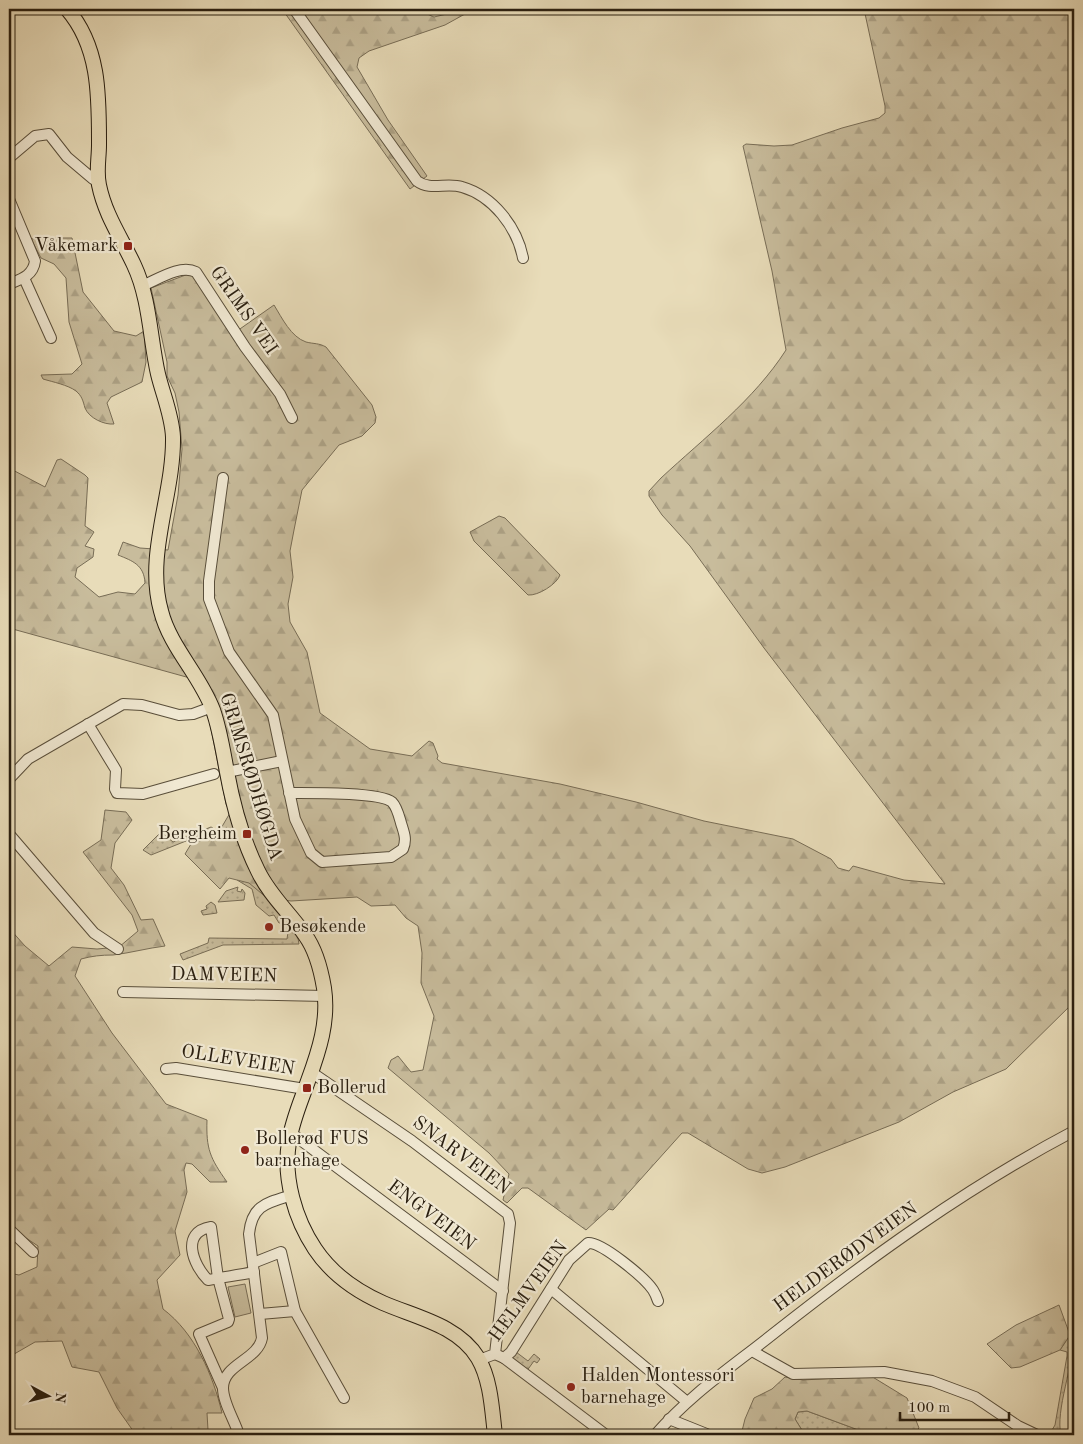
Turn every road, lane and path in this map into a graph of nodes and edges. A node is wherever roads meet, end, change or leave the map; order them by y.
1 (67, 9) edge
2 (294, 9) edge
3 (9, 158) edge
4 (98, 178) junction
5 (9, 199) edge
6 (523, 258) dead end
7 (24, 278) junction
8 (9, 284) edge
9 (142, 286) junction
10 (50, 338) dead end
11 (292, 418) dead end
12 (223, 478) dead end
13 (212, 707) junction
14 (88, 724) junction
15 (282, 761) junction
16 (220, 773) junction
17 (9, 779) edge
18 (289, 793) junction
19 (9, 834) edge
20 (118, 949) dead end
21 (124, 992) dead end
22 (325, 996) junction
23 (166, 1069) dead end
24 (311, 1072) junction
25 (305, 1089) junction
26 (1074, 1131) edge
27 (291, 1133) junction
28 (292, 1195) junction
29 (9, 1229) edge
30 (33, 1252) dead end
31 (254, 1268) junction
32 (218, 1278) junction
33 (551, 1289) junction
34 (502, 1291) junction
35 (658, 1301) dead end
36 (295, 1311) junction
37 (260, 1314) junction
38 (752, 1351) junction
39 (500, 1356) junction
40 (479, 1360) junction
41 (223, 1388) junction
42 (344, 1398) dead end
43 (686, 1401) junction
44 (669, 1419) junction
45 (239, 1435) edge
46 (495, 1435) edge
47 (606, 1435) edge
48 (655, 1435) edge
49 (709, 1435) edge
50 (1037, 1435) edge

1 - 4 main road, GRIMSRØDHØGDA
2 - 6 street
3 - 4 street
4 - 9 main road, GRIMSRØDHØGDA
5 - 7 street
7 - 8 street
7 - 10 street
9 - 11 street, GRIMS VEI
9 - 13 main road, GRIMSRØDHØGDA
12 - 15 street
13 - 14 street
13 - 16 main road, GRIMSRØDHØGDA
14 - 16 street
14 - 17 street
15 - 16 street
15 - 18 street
16 - 22 main road, GRIMSRØDHØGDA
18 - 18 street
19 - 20 street
21 - 22 street, DAMVEIEN
22 - 24 main road, GRIMSRØDHØGDA
23 - 25 street, OLLEVEIEN
24 - 25 main road, GRIMSRØDHØGDA
24 - 34 street, SNARVEIEN
25 - 27 main road, GRIMSRØDHØGDA
26 - 38 street, HELDERØDVEIEN
27 - 28 main road, GRIMSRØDHØGDA
27 - 34 street, ENGVEIEN
28 - 31 street
28 - 40 main road, GRIMSRØDHØGDA
29 - 30 street
31 - 32 street
31 - 36 street
31 - 37 street
32 - 32 street
32 - 41 street
33 - 35 street, HELMVEIEN
33 - 39 street, HELMVEIEN
33 - 43 street
34 - 39 street, SNARVEIEN
36 - 37 street
36 - 42 street
37 - 41 street
38 - 43 street, HELDERØDVEIEN
38 - 50 street
39 - 40 street
39 - 47 street
40 - 46 main road, GRIMSRØDHØGDA
41 - 45 street
43 - 44 street, HELDERØDVEIEN
44 - 48 street, HELDERØDVEIEN
44 - 49 street

